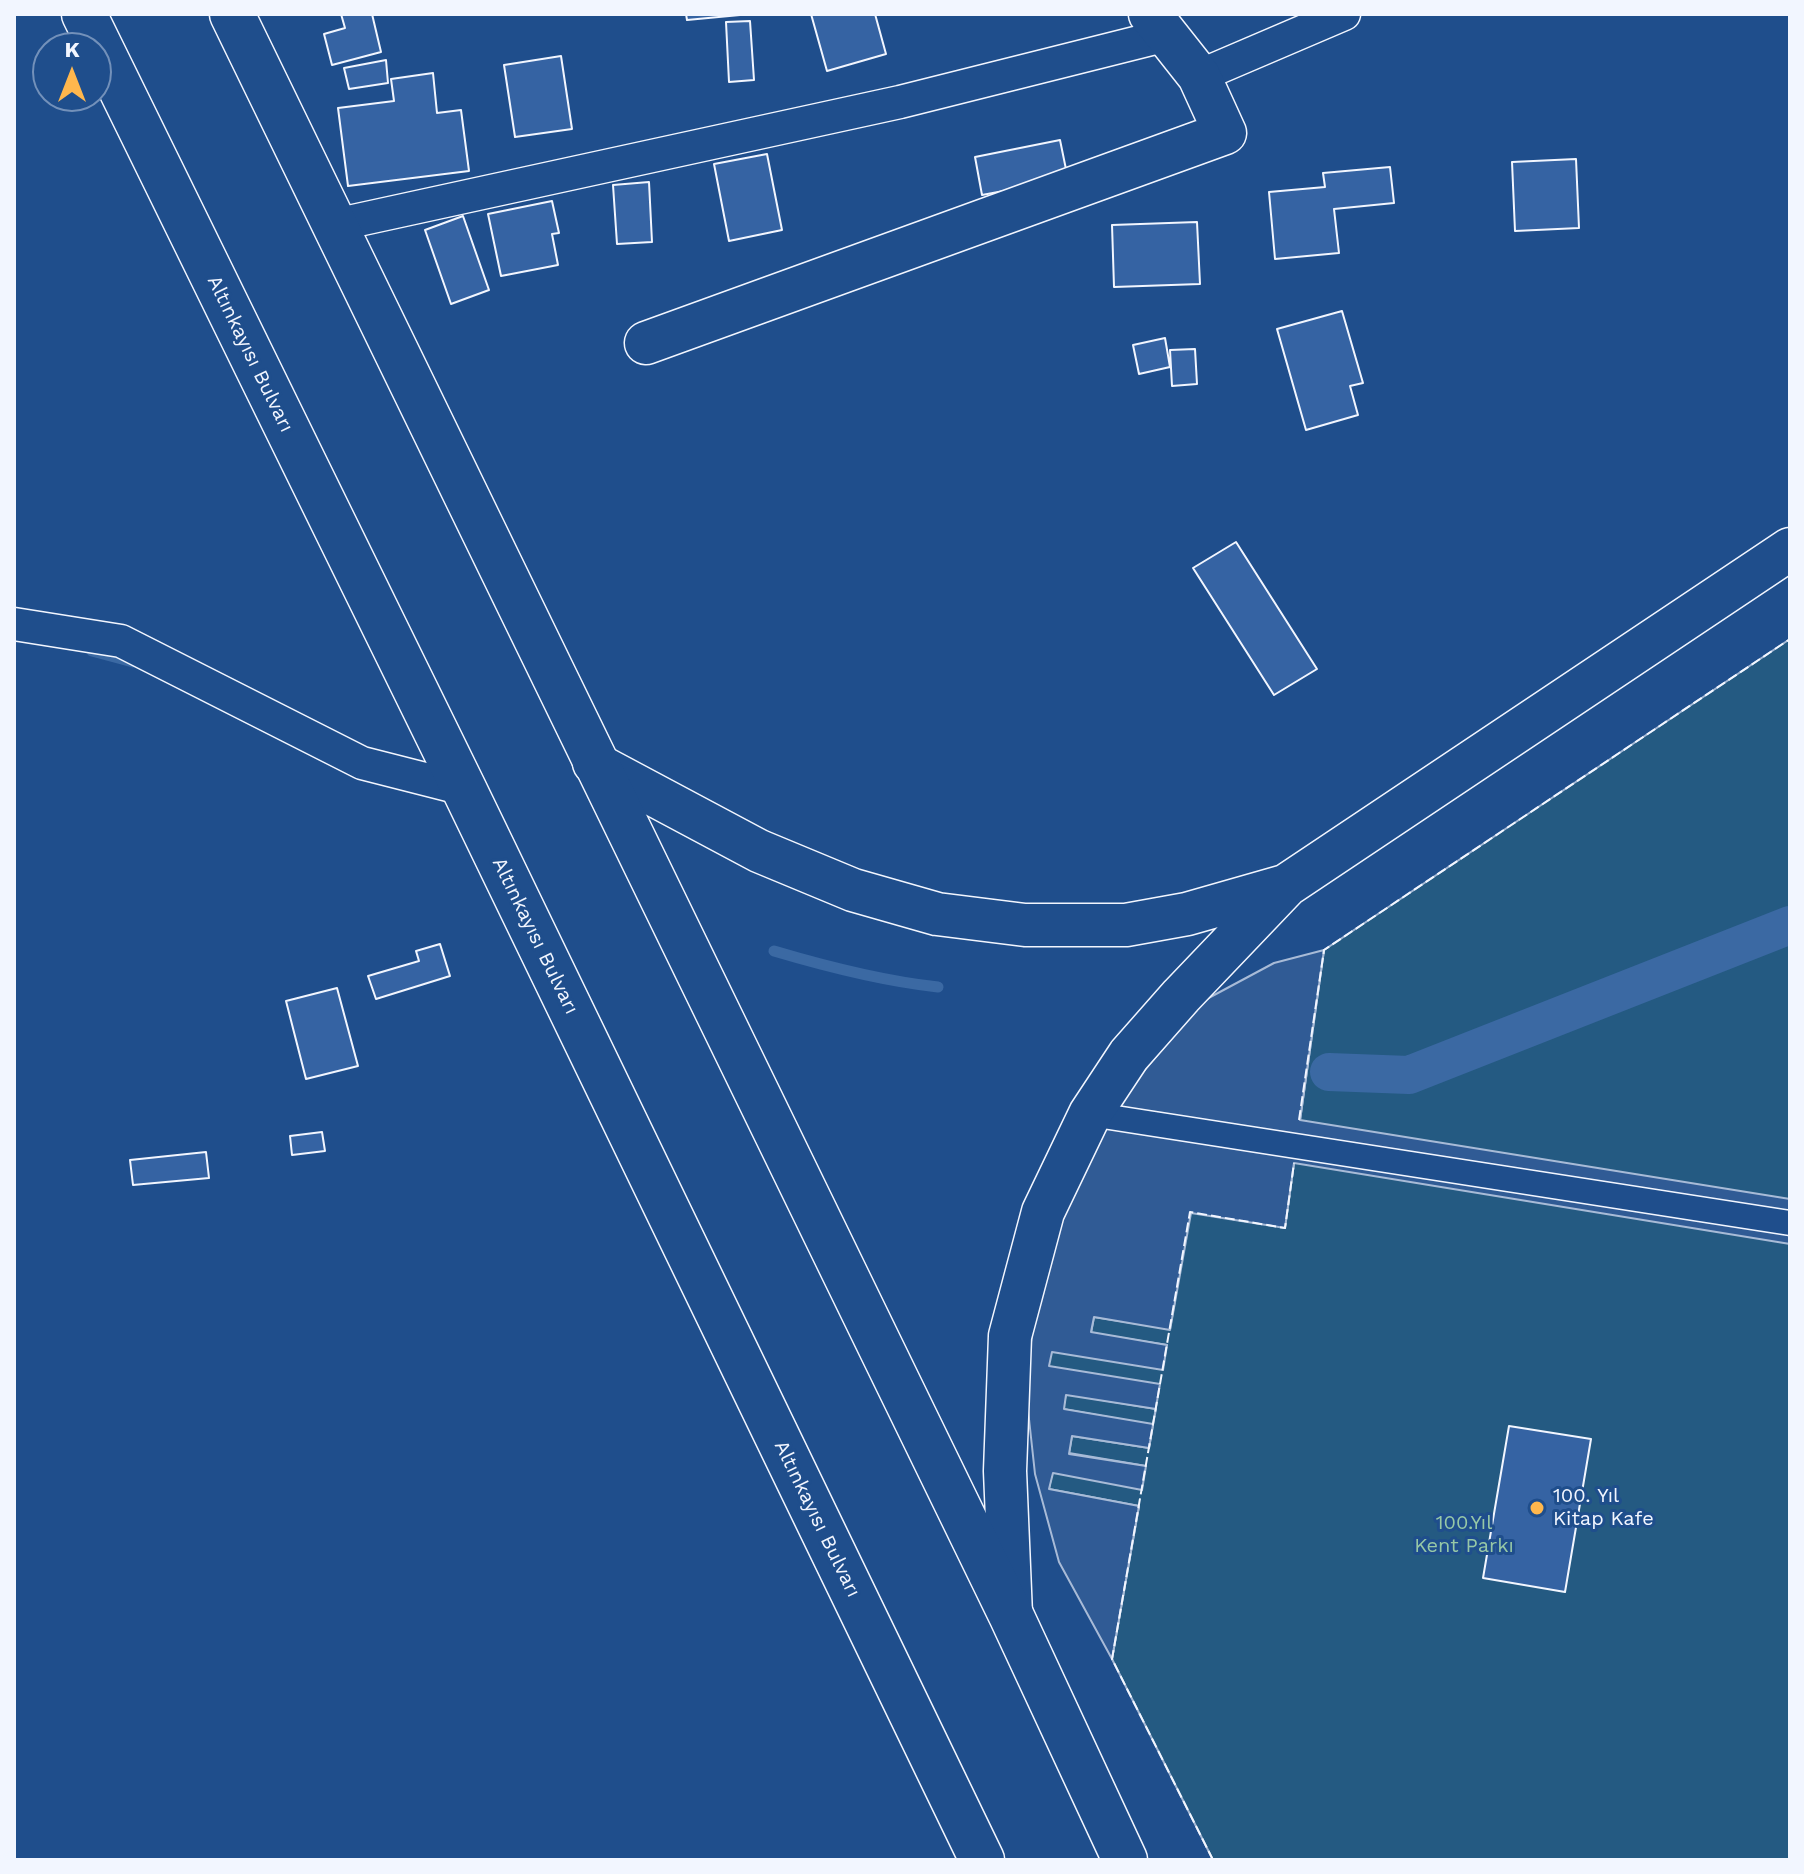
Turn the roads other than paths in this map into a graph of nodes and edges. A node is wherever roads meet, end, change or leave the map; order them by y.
1 (84, 14) edge
2 (232, 14) edge
3 (1344, 14) edge
4 (1159, 25) edge
5 (1199, 76) junction
6 (335, 225) junction
7 (646, 343) dead end
8 (1790, 549) edge
9 (14, 624) edge
10 (594, 763) junction
11 (464, 789) junction
12 (1287, 885) junction
13 (1090, 1114) junction
14 (1790, 1223) edge
15 (1011, 1615) junction
16 (982, 1860) edge
17 (1125, 1860) edge

1 - 11 main road, Altınkayısı Bulvarı
2 - 6 main road
3 - 5 street
4 - 5 street
4 - 6 street
5 - 7 street
6 - 10 main road
8 - 12 street
9 - 11 street
10 - 12 street
10 - 15 main road
11 - 16 main road, Altınkayısı Bulvarı
12 - 13 street
13 - 14 street
13 - 15 street
15 - 17 main road

